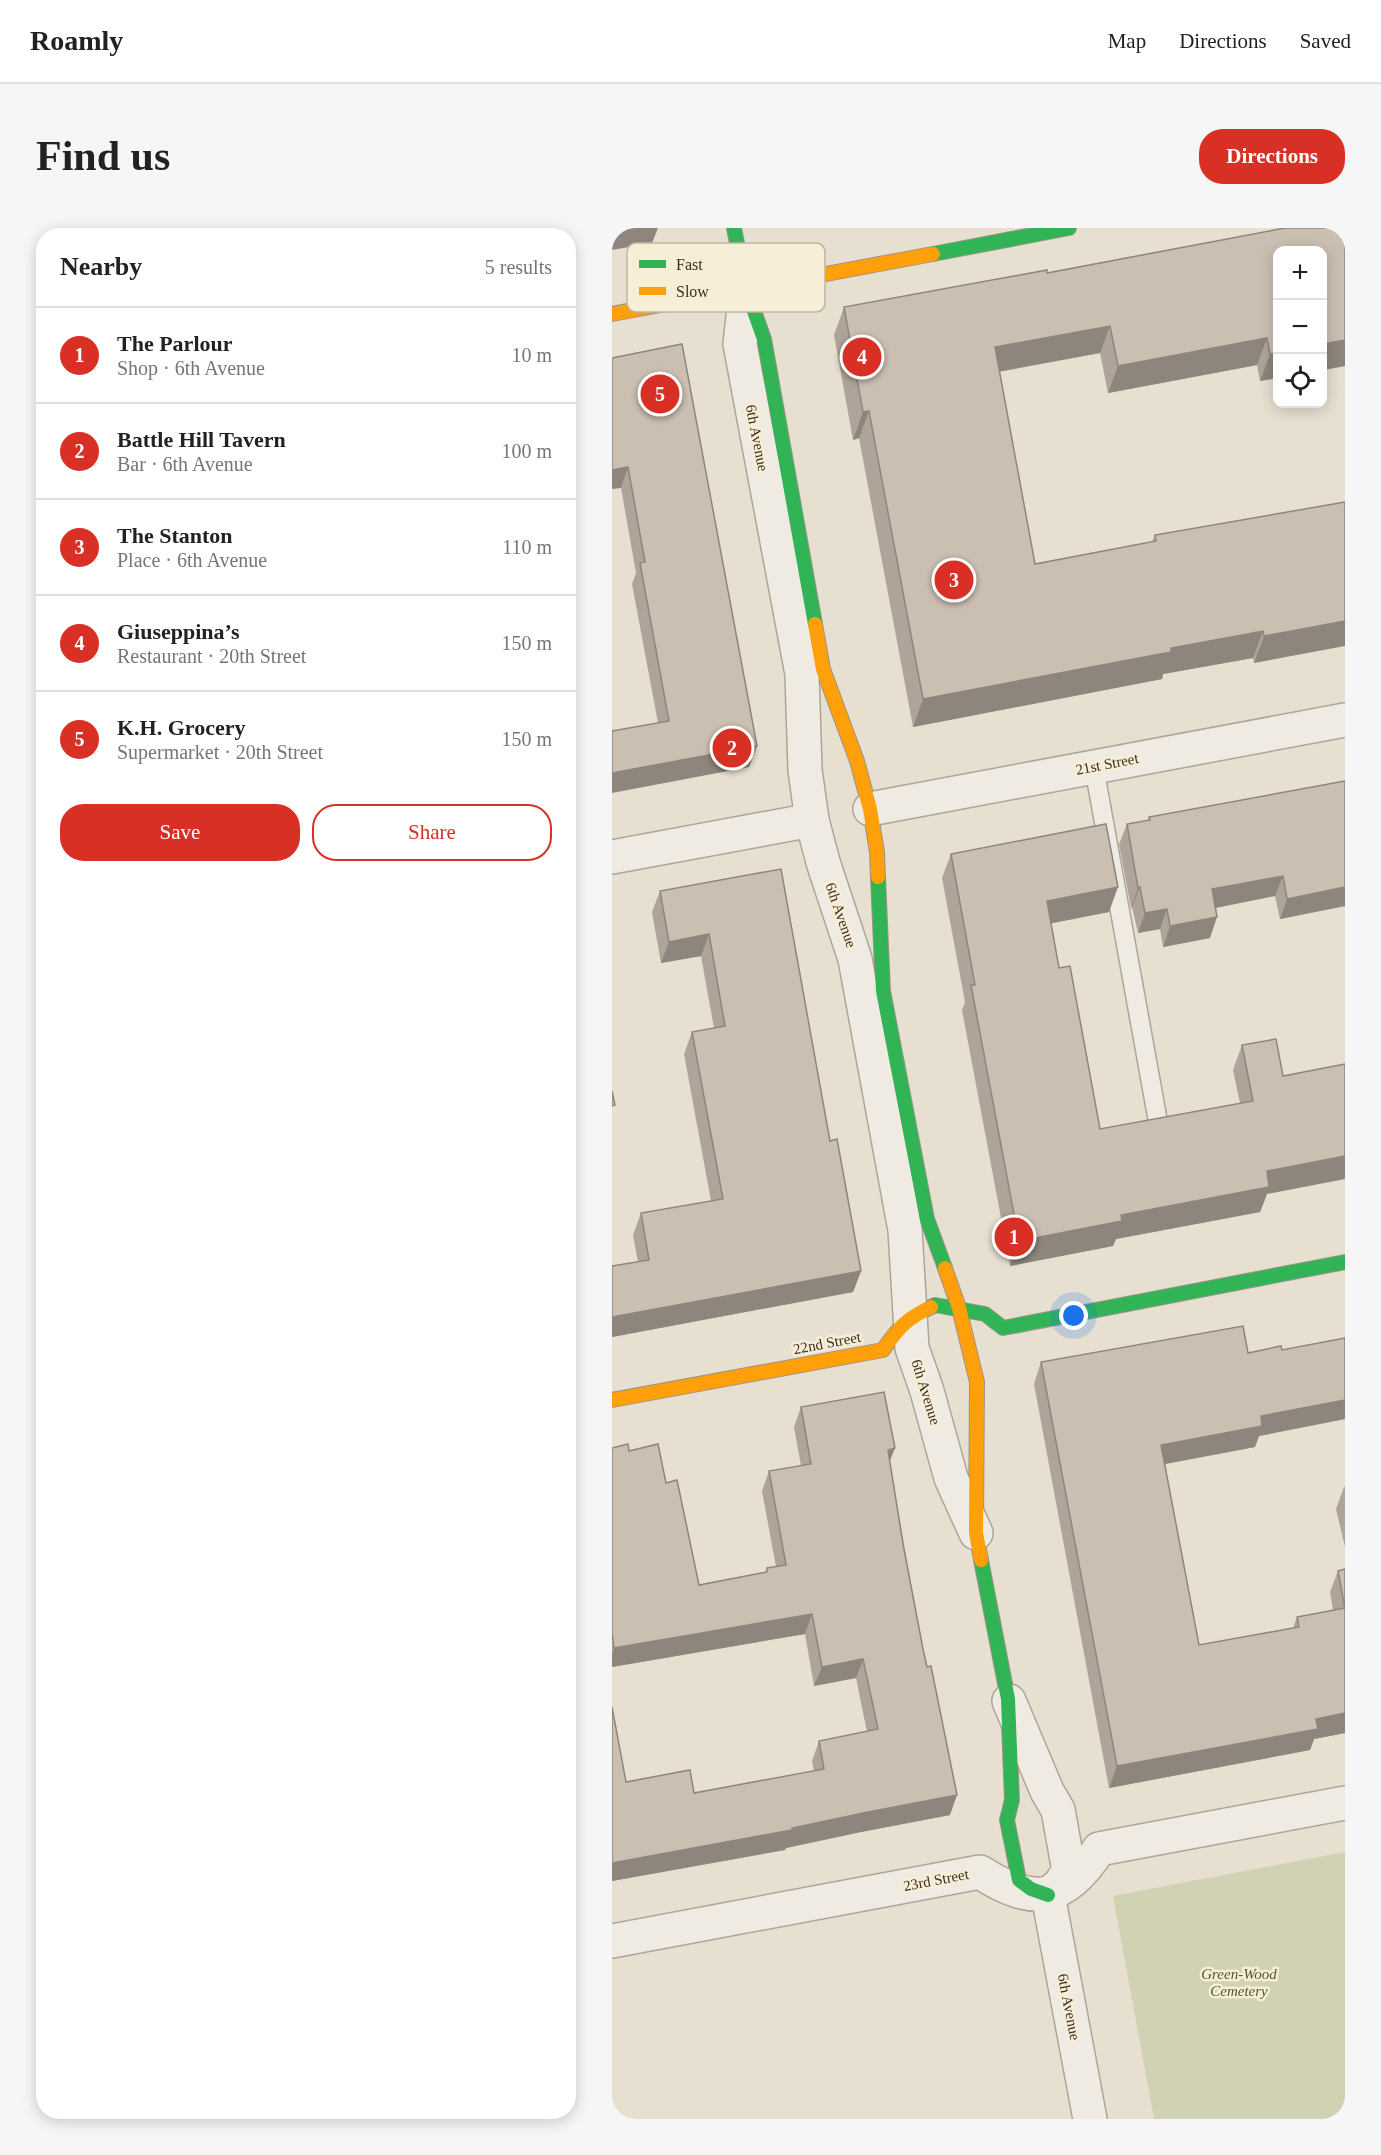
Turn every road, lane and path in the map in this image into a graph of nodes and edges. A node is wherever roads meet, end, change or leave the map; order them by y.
1 (734, 228) edge
2 (1069, 228) edge
3 (737, 243) edge
4 (825, 274) edge
5 (627, 311) edge
6 (744, 312) edge
7 (754, 312) edge
8 (612, 314) edge
9 (1345, 720) edge
10 (1094, 767) junction
11 (870, 809) junction
12 (812, 820) junction
13 (612, 857) edge
14 (1158, 1122) edge
15 (1345, 1262) edge
16 (959, 1308) junction
17 (910, 1317) junction
18 (612, 1400) edge
19 (976, 1533) junction
20 (1008, 1699) junction
21 (1345, 1803) edge
22 (1048, 1895) junction
23 (612, 1941) edge
24 (1090, 2119) edge

1 - 3 street, 6th Avenue
2 - 4 street
5 - 8 street
6 - 12 street, 6th Avenue
7 - 11 street, 6th Avenue
9 - 10 street, 21st Street
10 - 11 street, 21st Street
10 - 14 lane
11 - 16 street, 6th Avenue
12 - 13 street
12 - 17 street, 6th Avenue
15 - 16 street, 22nd Street
16 - 17 street, 22nd Street
16 - 19 street, 6th Avenue
17 - 18 street, 22nd Street
17 - 19 street, 6th Avenue
19 - 20 street, 6th Avenue
20 - 22 street, 6th Avenue
20 - 22 street, 6th Avenue
21 - 22 street
22 - 23 street, 23rd Street
22 - 24 street, 6th Avenue

